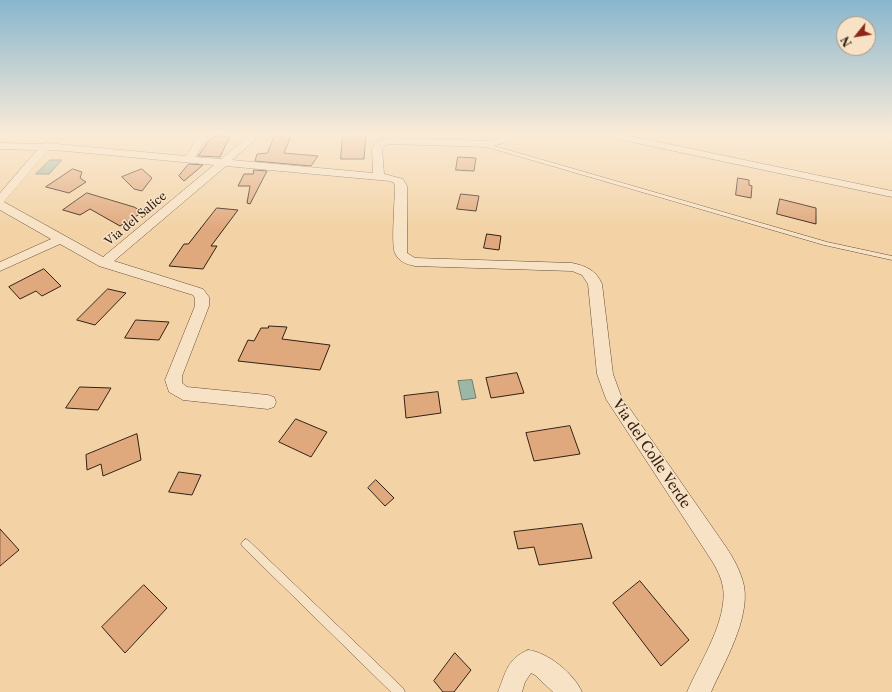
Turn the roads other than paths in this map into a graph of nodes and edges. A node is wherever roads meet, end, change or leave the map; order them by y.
1 (30, 165) edge
2 (220, 165) edge
3 (260, 165) edge
4 (378, 165) edge
5 (555, 165) edge
6 (756, 165) edge
7 (379, 176) junction
8 (892, 194) edge
9 (0, 200) edge
10 (0, 205) edge
11 (61, 239) junction
12 (892, 258) edge
13 (104, 263) junction
14 (0, 266) edge
15 (268, 402) dead end
16 (246, 544) dead end
17 (399, 692) edge
18 (510, 692) edge
19 (570, 692) edge
20 (699, 692) edge

1 - 9 street
2 - 13 street, Via del Salice
3 - 7 street
4 - 7 street
5 - 12 lane
6 - 8 street
7 - 20 street, Via del Colle Verde
10 - 11 street
11 - 13 street
11 - 14 street
13 - 15 street
16 - 17 lane
18 - 19 street

